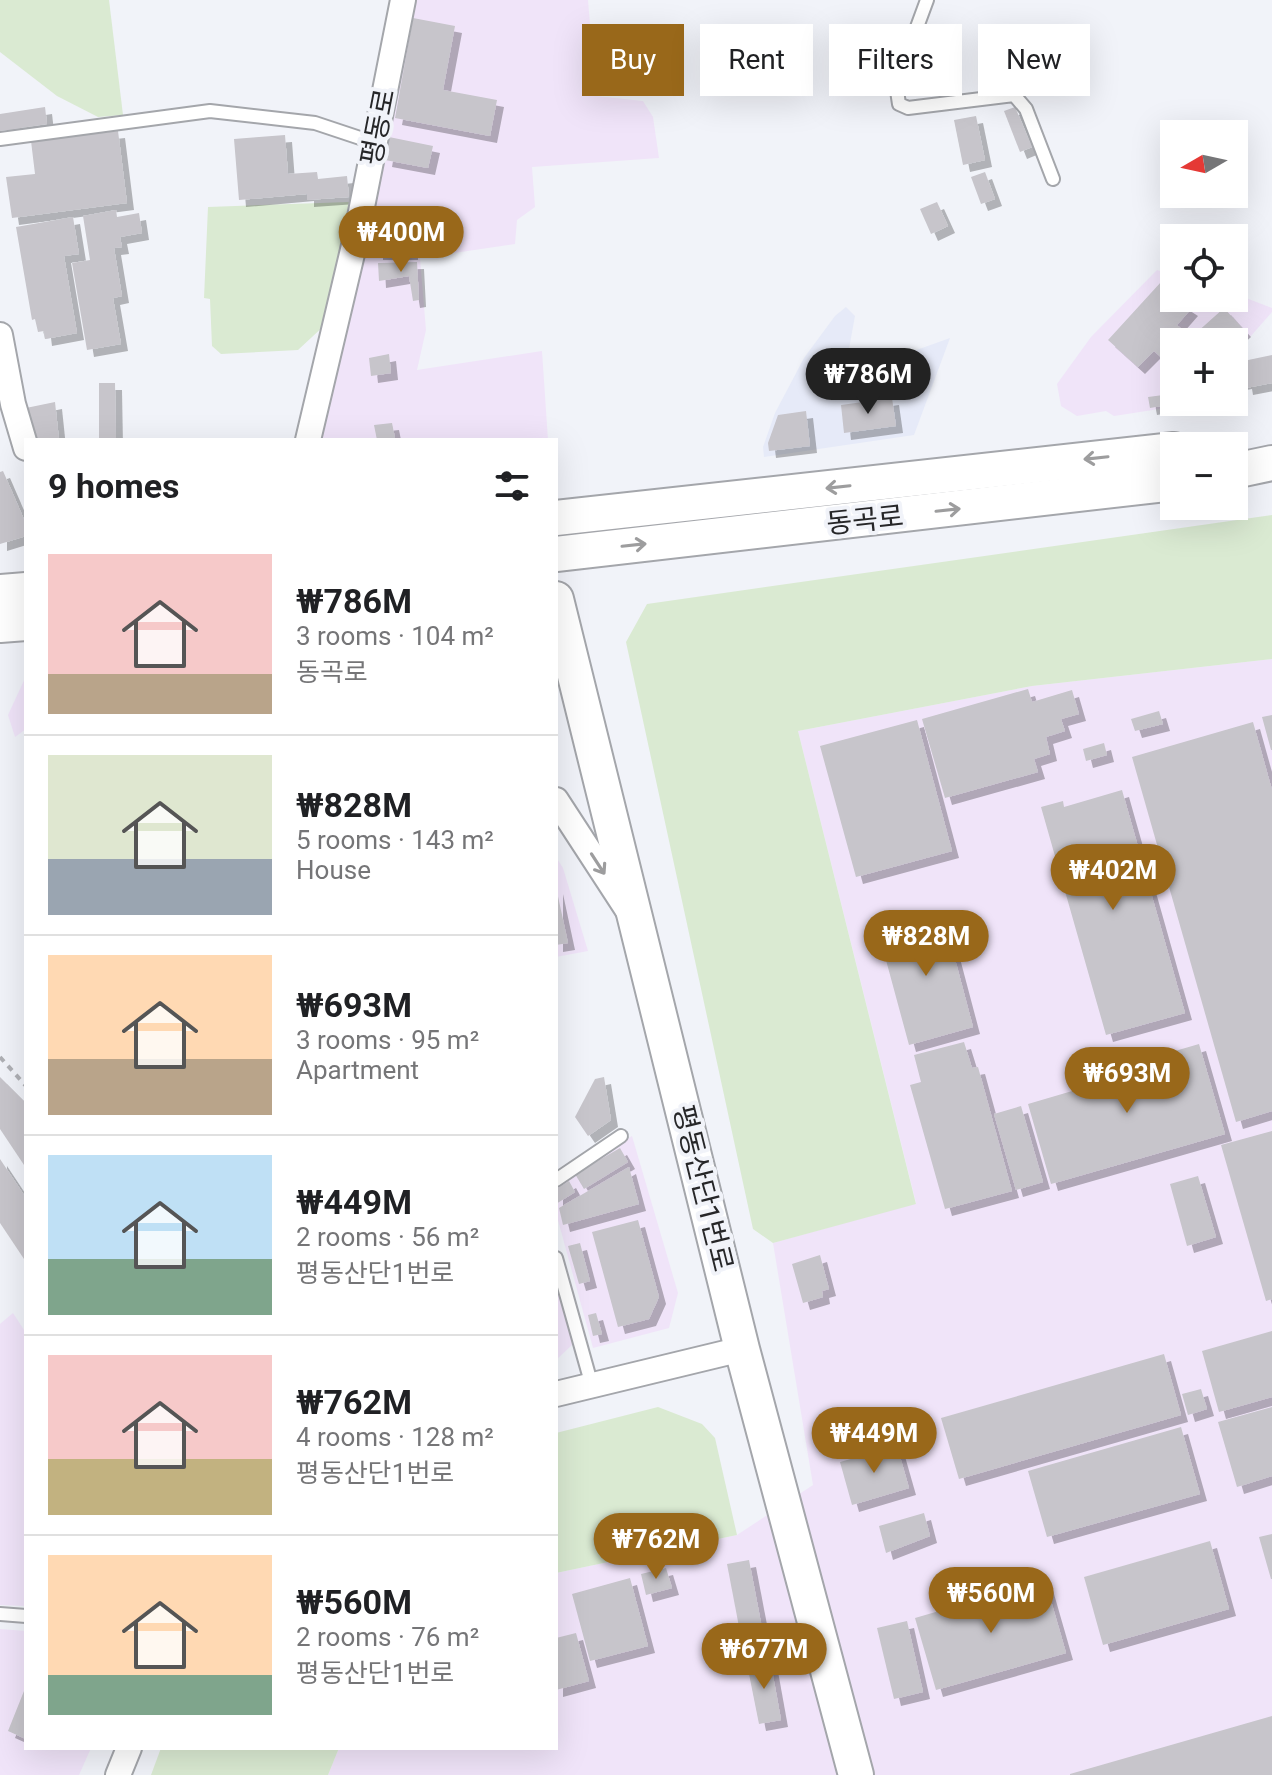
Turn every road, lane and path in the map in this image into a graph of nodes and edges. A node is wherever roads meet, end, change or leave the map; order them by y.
1 (403, 0) edge
2 (927, 0) edge
3 (0, 139) edge
4 (375, 143) junction
5 (1053, 179) dead end
6 (0, 335) edge
7 (308, 438) edge
8 (24, 441) edge
9 (1272, 444) edge
10 (1248, 445) edge
11 (1160, 452) edge
12 (1272, 463) edge
13 (1248, 468) edge
14 (1160, 485) edge
15 (558, 518) edge
16 (558, 554) edge
17 (24, 590) edge
18 (0, 592) edge
19 (558, 607) edge
20 (24, 623) edge
21 (0, 625) edge
22 (558, 803) edge
23 (639, 928) junction
24 (0, 1057) edge
25 (24, 1084) edge
26 (621, 1136) dead end
27 (558, 1179) edge
28 (558, 1265) edge
29 (742, 1349) junction
30 (592, 1386) junction
31 (558, 1394) edge
32 (0, 1614) edge
33 (24, 1616) edge
34 (128, 1750) edge
35 (118, 1775) edge
36 (856, 1775) edge

1 - 4 street, 평동로
2 - 5 lane
3 - 4 lane
4 - 7 street, 평동로
6 - 8 street
9 - 10 main road
11 -> 15 main road, 동곡로
12 - 13 main road
16 -> 14 main road, 동곡로
17 - 18 main road
19 - 23 main road, 평동산단1번로
20 - 21 main road
22 -> 23 street
23 - 29 main road, 평동산단1번로
24 - 25 path
26 - 27 lane
28 - 30 lane
29 - 30 street
29 - 36 main road, 평동산단1번로
30 - 31 street
32 - 33 lane
34 - 35 street

